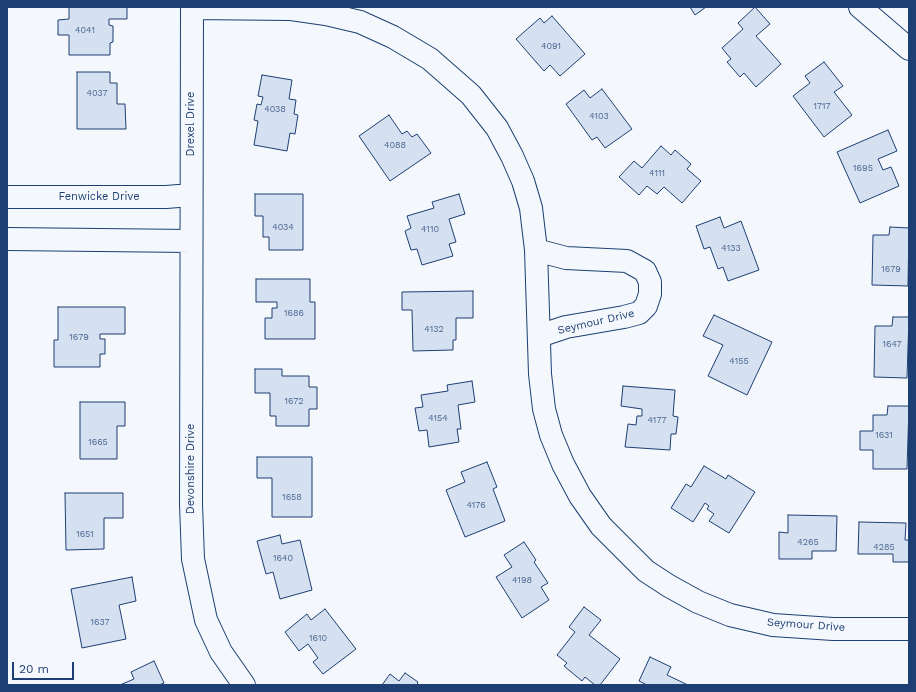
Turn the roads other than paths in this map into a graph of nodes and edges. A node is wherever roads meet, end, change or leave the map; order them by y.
1 (192, 7) edge
2 (860, 7) edge
3 (909, 49) edge
4 (191, 195) junction
5 (7, 197) edge
6 (7, 239) edge
7 (191, 241) junction
8 (536, 250) junction
9 (539, 336) junction
10 (909, 629) edge
11 (244, 685) edge

1 - 4 street, Drexel Drive
1 - 8 street, Seymour Drive
2 - 3 street
4 - 5 street, Fenwicke Drive
4 - 7 street, Drexel Drive
6 - 7 street
7 - 11 street, Devonshire Drive
8 - 9 street, Seymour Drive
8 - 9 street, Seymour Drive
9 - 10 street, Seymour Drive

